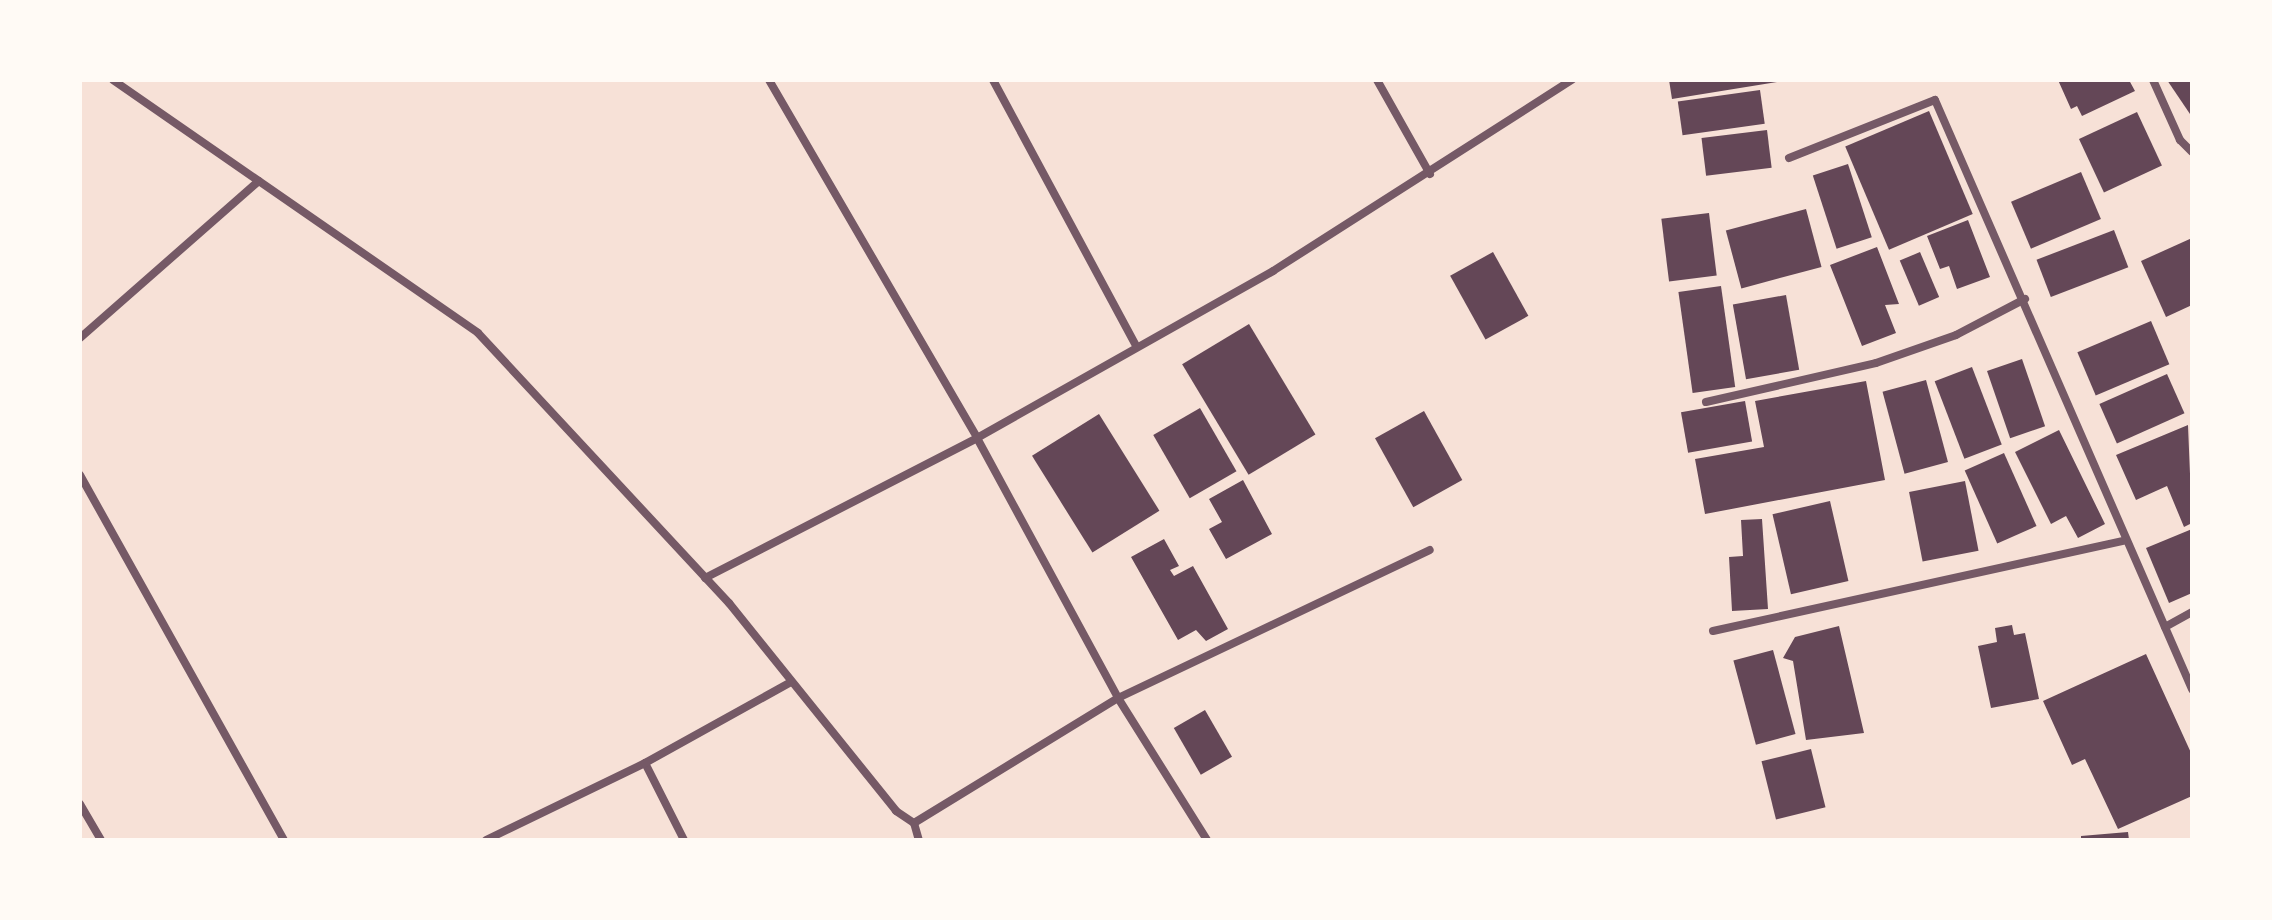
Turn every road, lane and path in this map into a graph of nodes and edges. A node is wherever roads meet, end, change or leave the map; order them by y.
1 (113, 80) edge
2 (769, 80) edge
3 (993, 80) edge
4 (1377, 80) edge
5 (1572, 80) edge
6 (2153, 80) edge
7 (2192, 152) edge
8 (1789, 158) dead end
9 (1430, 174) junction
10 (259, 181) junction
11 (2025, 299) junction
12 (80, 338) edge
13 (1137, 347) junction
14 (1706, 402) dead end
15 (977, 438) junction
16 (80, 475) edge
17 (2123, 541) junction
18 (1430, 550) dead end
19 (705, 578) junction
20 (2192, 612) edge
21 (2165, 627) junction
22 (1713, 631) dead end
23 (791, 682) junction
24 (2192, 689) edge
25 (1118, 698) junction
26 (645, 763) junction
27 (80, 804) edge
28 (914, 823) junction
29 (489, 839) edge
30 (101, 840) edge
31 (284, 840) edge
32 (684, 840) edge
33 (919, 840) edge
34 (1207, 840) edge

1 - 10 street
2 - 15 street
3 - 13 street
4 - 9 street
5 - 9 street
6 - 7 street
8 - 11 street
9 - 13 street
10 - 12 street
10 - 19 street
11 - 14 street
11 - 17 street
13 - 15 street
15 - 19 street
15 - 25 street
16 - 31 street
17 - 21 street
17 - 22 street
18 - 25 street
19 - 23 street
20 - 21 street
21 - 24 street
23 - 26 street
23 - 28 street
25 - 28 street
25 - 34 street
26 - 29 street
26 - 32 street
27 - 30 street
28 - 33 street

